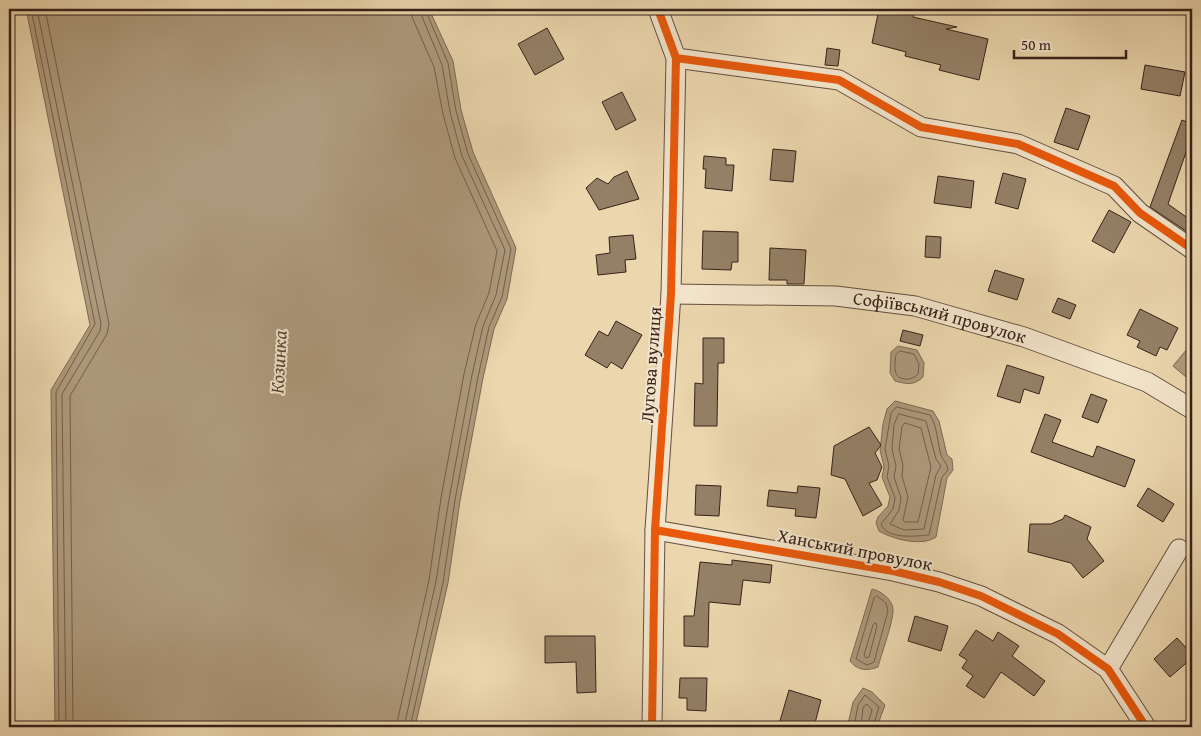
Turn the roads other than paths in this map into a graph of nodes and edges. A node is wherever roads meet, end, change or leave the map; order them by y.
1 (658, 9) edge
2 (676, 58) junction
3 (1192, 249) edge
4 (671, 294) junction
5 (1192, 409) edge
6 (656, 530) junction
7 (1179, 549) dead end
8 (1108, 669) junction
9 (652, 727) edge
10 (1146, 727) edge

1 - 2 street, Лугова вулиця
2 - 3 street
2 - 4 street, Лугова вулиця
4 - 5 street, Софіївський провулок
4 - 6 street, Лугова вулиця
6 - 8 street, Ханський провулок
6 - 9 street, Лугова вулиця
7 - 8 street
8 - 10 street, Ханський провулок

